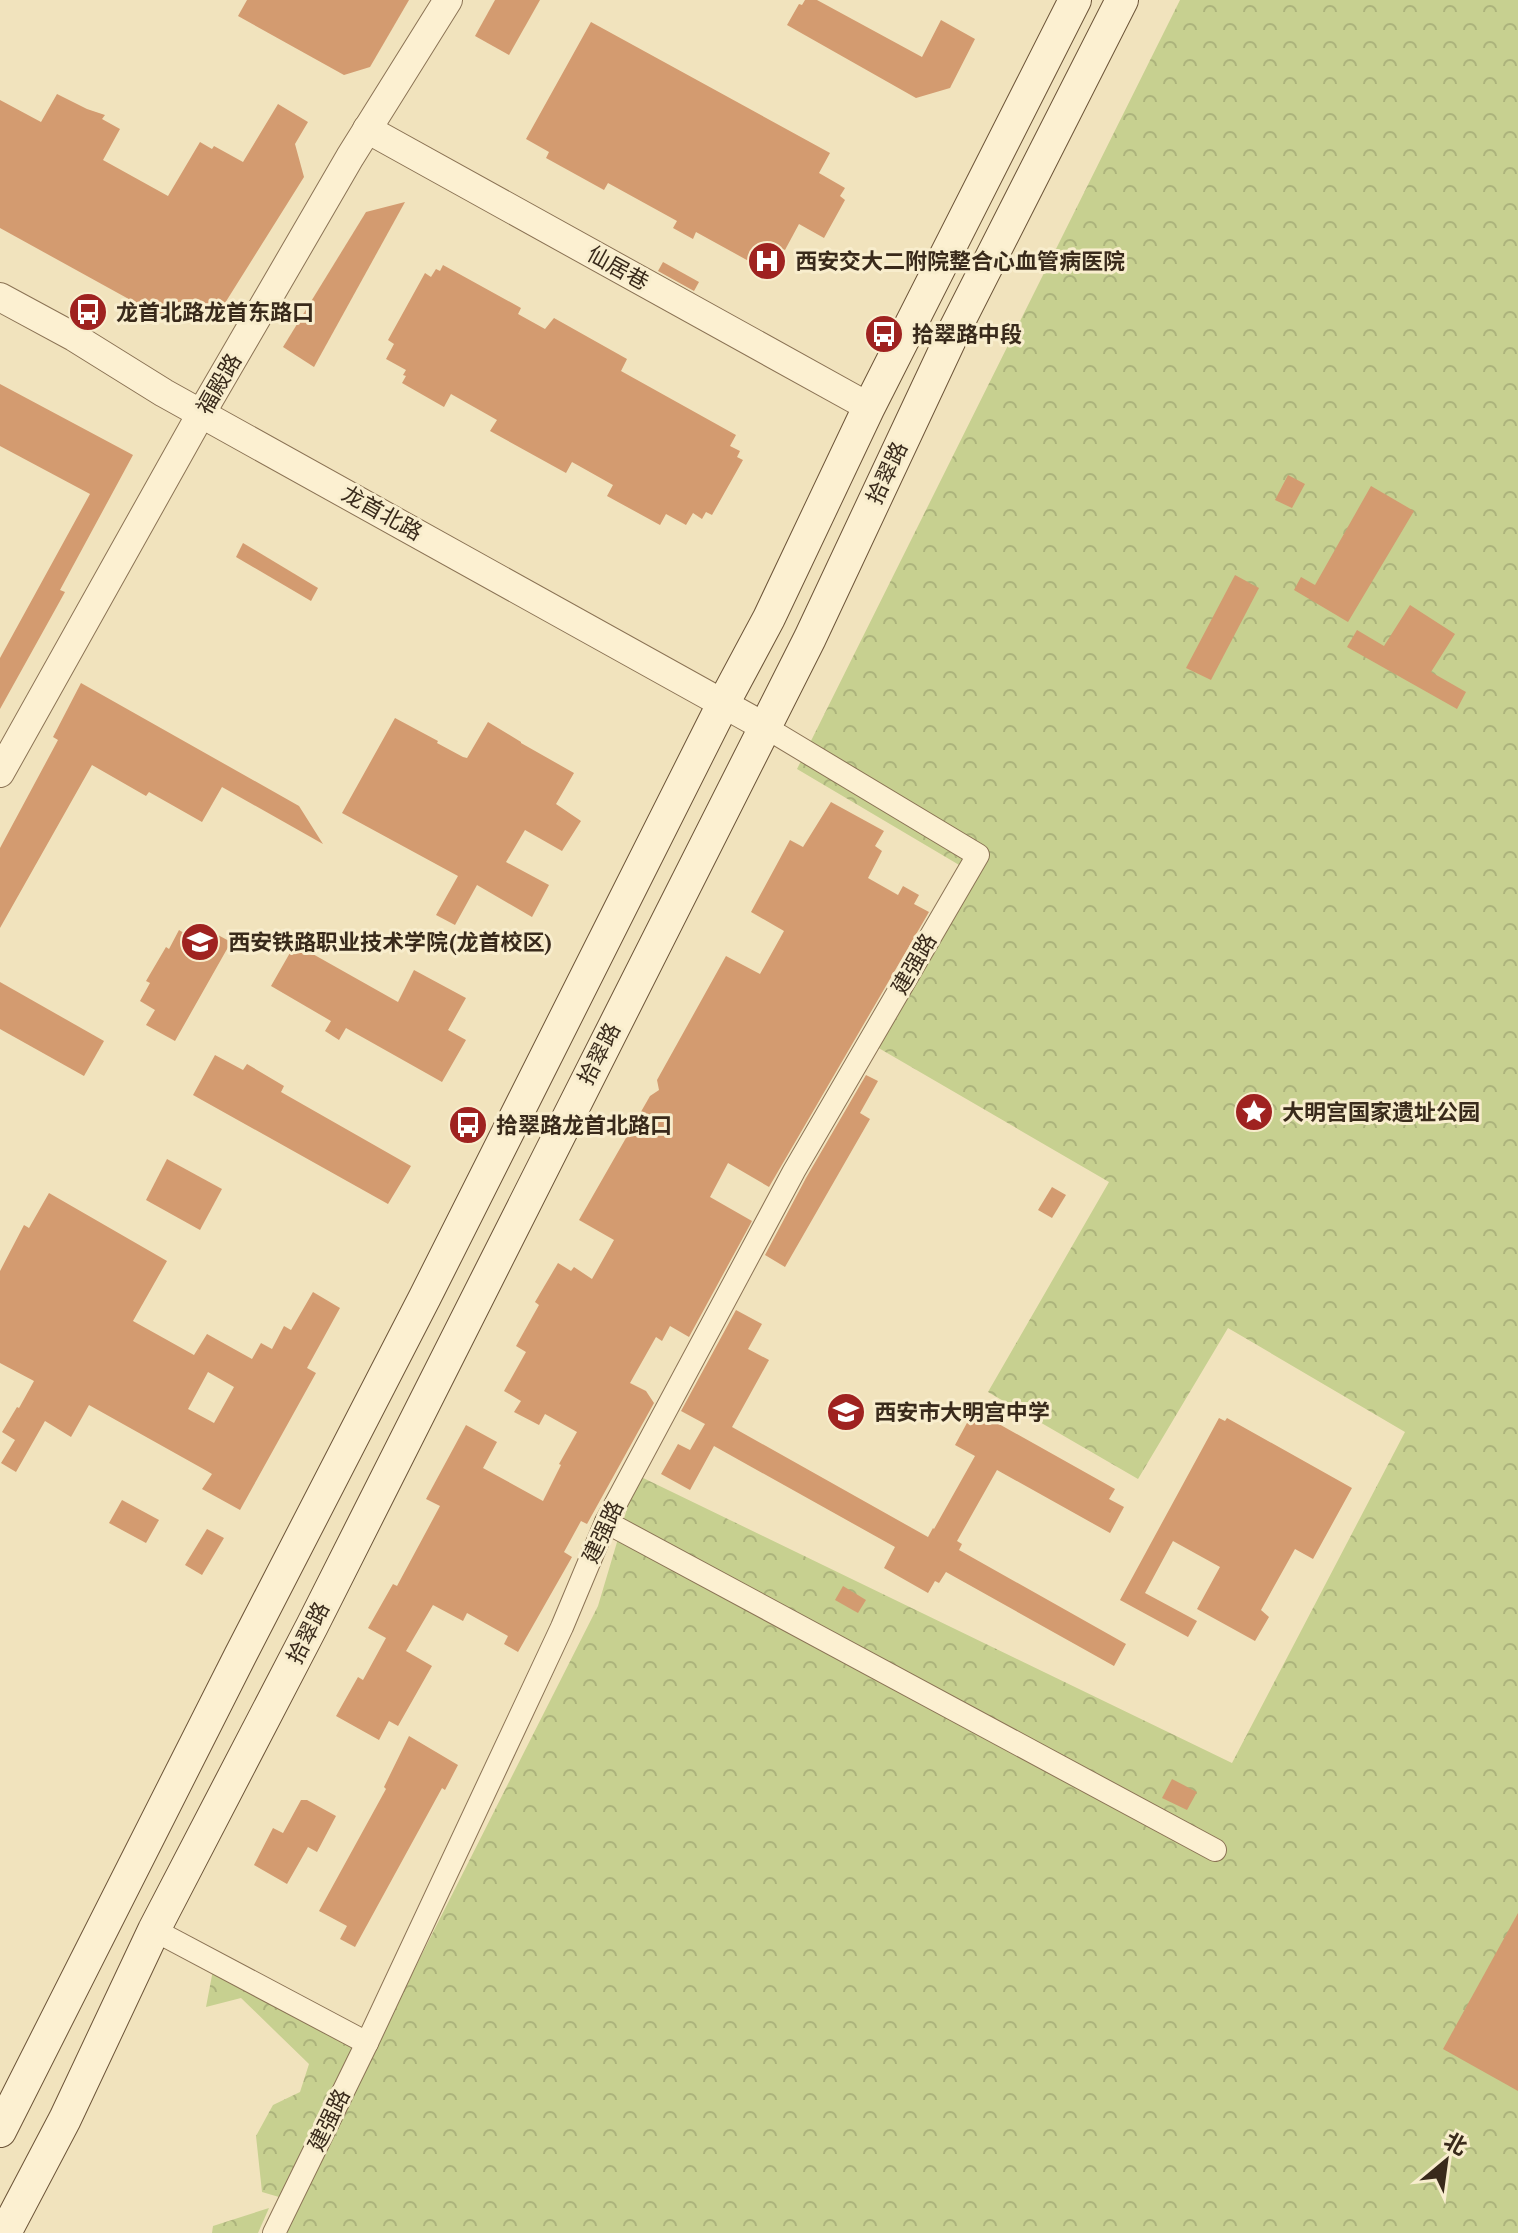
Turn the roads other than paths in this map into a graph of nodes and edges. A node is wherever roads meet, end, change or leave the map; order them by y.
1 (448, 0) edge
2 (1075, 0) edge
3 (1122, 0) edge
4 (367, 129) junction
5 (0, 297) edge
6 (869, 407) junction
7 (202, 412) junction
8 (723, 704) junction
9 (765, 727) junction
10 (0, 773) edge
11 (606, 1522) junction
12 (1215, 1850) dead end
13 (154, 1930) junction
14 (367, 2043) junction
15 (0, 2131) edge
16 (5, 2233) edge
17 (274, 2233) edge

1 - 4 street, 福殿路
2 - 6 main road, 拾翠路
3 - 9 main road, 拾翠路
4 - 6 street, 仙居巷
4 - 7 street, 福殿路
5 - 7 street, 龙首北路
6 - 8 main road, 拾翠路
7 - 8 street, 龙首北路
7 - 10 street, 福殿路
8 - 9 street, 龙首北路
8 - 15 main road, 拾翠路
9 - 11 street, 建强路
9 - 13 main road, 拾翠路
11 - 12 street
11 - 14 street, 建强路
13 - 14 street
13 - 16 main road, 拾翠路
14 - 17 street, 建强路

